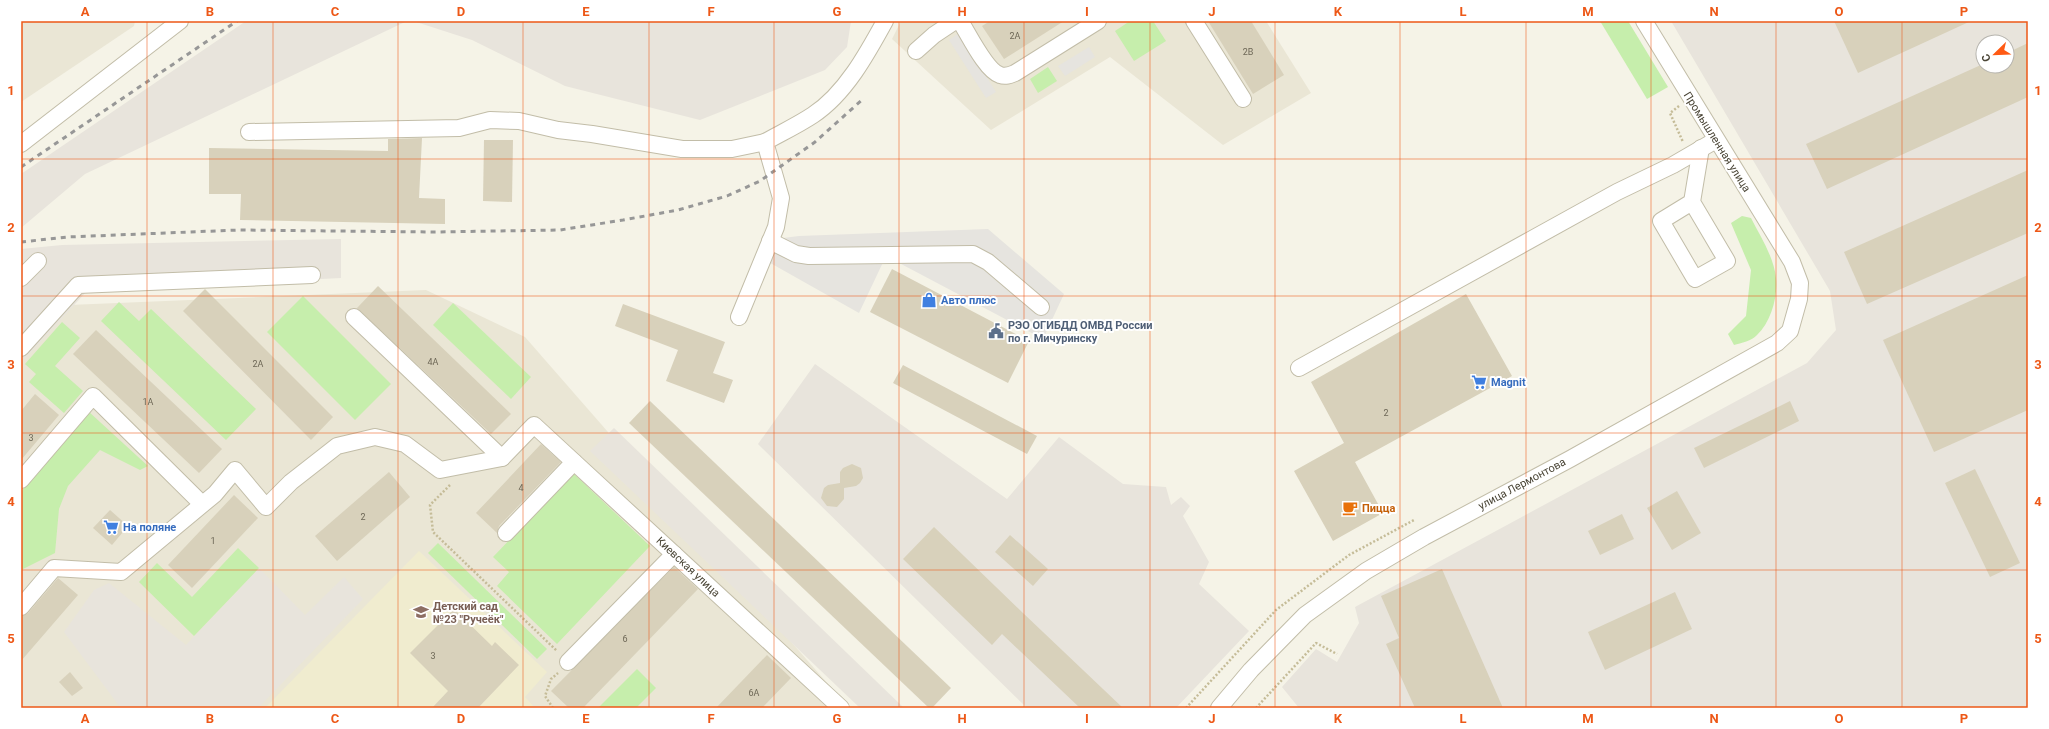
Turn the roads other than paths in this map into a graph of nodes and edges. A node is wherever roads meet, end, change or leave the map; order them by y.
1 (180, 21) edge
2 (956, 21) edge
3 (960, 21) edge
4 (1098, 21) edge
5 (1194, 21) edge
6 (1644, 21) edge
7 (883, 22) edge
8 (916, 51) dead end
9 (1243, 99) dead end
10 (249, 132) dead end
11 (1716, 140) junction
12 (765, 142) junction
13 (21, 144) edge
14 (1701, 148) junction
15 (1692, 202) junction
16 (770, 241) junction
17 (38, 261) dead end
18 (1792, 262) joint
19 (312, 275) dead end
20 (21, 278) edge
21 (1041, 307) dead end
22 (354, 317) dead end
23 (739, 317) dead end
24 (21, 348) edge
25 (1299, 368) dead end
26 (502, 458) junction
27 (574, 462) junction
28 (21, 480) edge
29 (202, 504) junction
30 (506, 533) dead end
31 (674, 554) junction
32 (21, 607) edge
33 (568, 662) road end
34 (835, 706) edge
35 (1218, 708) edge

1 - 13 street
2 - 8 street
3 - 4 street
5 - 9 street
6 - 11 street, Промышленная улица
7 - 12 street
10 - 12 street
11 - 14 street
11 - 18 street, Промышленная улица
12 - 16 street
14 - 15 street
14 - 25 street
15 - 15 street
16 - 21 street
16 - 23 street
17 - 20 street
18 - 35 street, улица Лермонтова
19 - 24 street
22 - 26 street
26 - 27 street, Киевская улица
26 - 29 street
27 - 30 street
27 - 31 street, Киевская улица
28 - 29 street
29 - 32 street
31 - 33 street
31 - 34 street, Киевская улица

